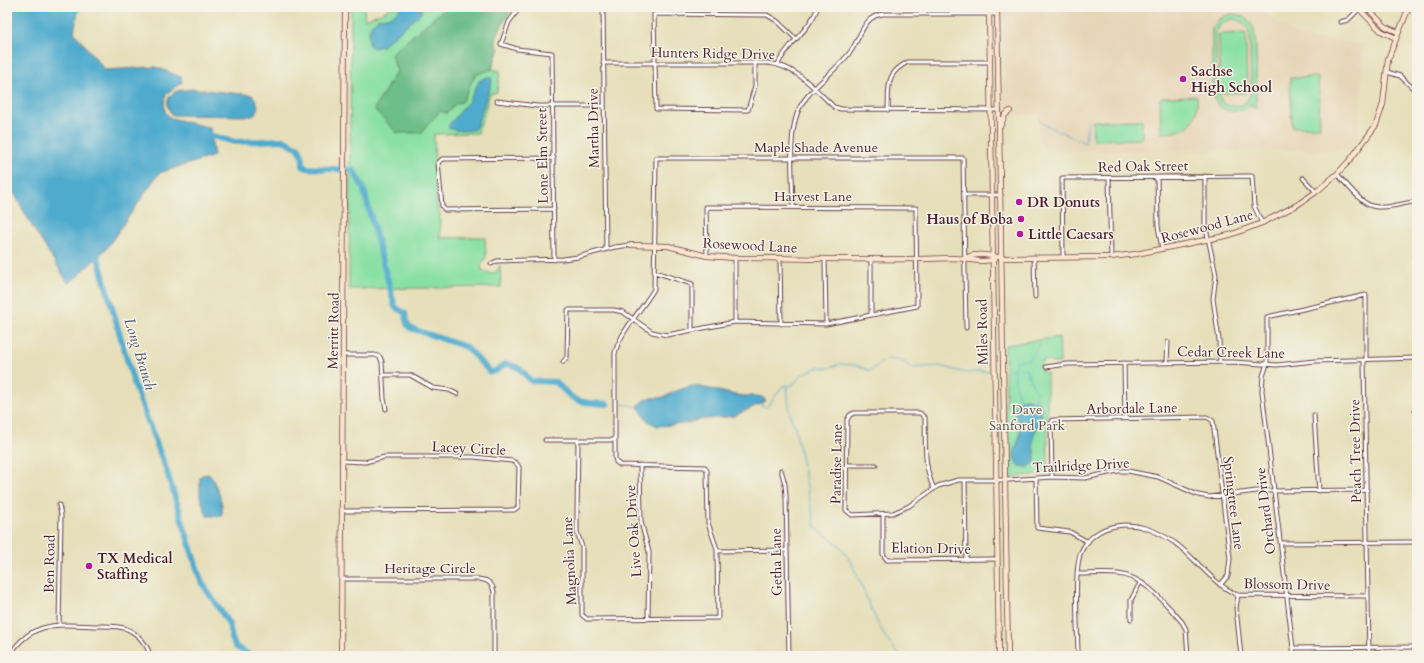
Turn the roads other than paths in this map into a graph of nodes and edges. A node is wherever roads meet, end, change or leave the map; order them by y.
1 (345, 7) edge
2 (520, 7) edge
3 (603, 7) edge
4 (818, 7) edge
5 (989, 7) edge
6 (997, 7) edge
7 (1366, 7) edge
8 (1409, 7) edge
9 (1358, 8) edge
10 (989, 14) junction
11 (997, 14) junction
12 (1340, 22) dead end
13 (1398, 32) junction
14 (1396, 38) junction
15 (796, 39) junction
16 (655, 62) junction
17 (755, 62) junction
18 (990, 62) junction
19 (603, 63) junction
20 (778, 64) junction
21 (1387, 72) junction
22 (814, 89) junction
23 (1417, 92) edge
24 (497, 101) dead end
25 (604, 106) junction
26 (553, 107) junction
27 (888, 110) junction
28 (991, 110) junction
29 (999, 110) junction
30 (1010, 110) dead end
31 (1000, 133) junction
32 (554, 158) junction
33 (792, 158) junction
34 (1337, 174) junction
35 (1205, 176) junction
36 (1157, 177) junction
37 (1109, 178) junction
38 (1303, 178) dead end
39 (1316, 192) junction
40 (964, 195) junction
41 (991, 195) junction
42 (1001, 195) junction
43 (1417, 201) edge
44 (792, 207) junction
45 (554, 209) junction
46 (1262, 223) junction
47 (1208, 239) junction
48 (654, 244) junction
49 (631, 245) joint
50 (606, 249) junction
51 (1162, 250) junction
52 (992, 254) junction
53 (707, 256) junction
54 (1034, 257) junction
55 (1063, 257) junction
56 (1111, 257) junction
57 (735, 258) junction
58 (780, 258) junction
59 (965, 258) junction
60 (1001, 258) junction
61 (824, 259) junction
62 (871, 259) junction
63 (554, 260) junction
64 (917, 260) junction
65 (992, 260) junction
66 (491, 264) dead end
67 (655, 272) junction
68 (1035, 297) dead end
69 (871, 315) junction
70 (634, 320) junction
71 (735, 322) junction
72 (781, 324) junction
73 (826, 324) junction
74 (966, 328) dead end
75 (692, 330) junction
76 (1168, 342) dead end
77 (344, 355) junction
78 (1417, 358) edge
79 (1365, 360) junction
80 (563, 362) dead end
81 (1167, 362) junction
82 (1220, 362) junction
83 (1124, 363) junction
84 (1267, 364) junction
85 (1046, 366) dead end
86 (383, 375) junction
87 (994, 386) junction
88 (1004, 386) junction
89 (457, 394) dead end
90 (386, 408) dead end
91 (1314, 415) dead end
92 (1125, 419) junction
93 (1213, 421) joint
94 (545, 440) dead end
95 (578, 440) junction
96 (615, 440) junction
97 (342, 461) junction
98 (640, 465) junction
99 (847, 465) junction
100 (876, 465) dead end
101 (780, 470) dead end
102 (1052, 477) junction
103 (1036, 478) junction
104 (965, 480) junction
105 (996, 480) junction
106 (1005, 480) junction
107 (934, 489) junction
108 (1367, 490) junction
109 (1274, 491) junction
110 (1319, 491) junction
111 (1222, 496) junction
112 (59, 505) dead end
113 (342, 511) junction
114 (848, 514) joint
115 (883, 515) junction
116 (1088, 542) junction
117 (1367, 542) junction
118 (1417, 542) edge
119 (1280, 543) junction
120 (787, 550) junction
121 (717, 551) junction
122 (997, 559) junction
123 (966, 560) junction
124 (1078, 574) junction
125 (342, 579) junction
126 (1140, 583) junction
127 (1220, 585) junction
128 (1238, 595) junction
129 (1368, 596) junction
130 (1286, 597) junction
131 (998, 616) junction
132 (1007, 616) junction
133 (648, 619) junction
134 (1131, 619) dead end
135 (59, 625) junction
136 (1417, 647) edge
137 (1293, 648) junction
138 (1368, 648) junction
139 (14, 656) edge
140 (150, 656) edge
141 (341, 656) edge
142 (494, 656) edge
143 (789, 656) edge
144 (998, 656) edge
145 (1008, 656) edge
146 (1078, 656) edge
147 (1188, 656) edge
148 (1241, 656) edge
149 (1294, 656) edge
150 (1368, 656) edge

1 - 77 main road, Merritt Road
2 - 26 street, Lone Elm Street
3 - 19 street, Martha Drive
4 - 15 street
5 - 10 main road, Miles Road
6 - 11 main road, Miles Road
7 - 13 main road
8 - 13 main road, Rosewood Lane
9 - 12 street
9 - 14 main road
10 - 11 street
10 - 18 main road, Miles Road
10 - 22 street
11 - 29 main road, Miles Road
13 - 14 main road, Rosewood Lane
14 - 21 main road, Rosewood Lane
15 - 16 street
15 - 20 street
16 - 17 street, Hunters Ridge Drive
16 - 17 street
16 - 19 street, Hunters Ridge Drive
17 - 20 street, Hunters Ridge Drive
18 - 27 street
18 - 28 main road, Miles Road
19 - 25 street, Martha Drive
20 - 22 street, Hunters Ridge Drive
21 - 23 street
21 - 34 main road, Rosewood Lane
22 - 27 street, Hunters Ridge Drive
22 - 33 street
24 - 26 street
25 - 26 street
25 - 50 street, Martha Drive
26 - 32 street, Lone Elm Street
27 - 28 street, Hunters Ridge Drive
28 - 29 street, Hunters Ridge Drive
28 - 41 main road, Miles Road
29 - 31 main road, Miles Road
30 - 31 main road
31 - 42 main road, Miles Road
32 - 45 street, Lone Elm Street
32 - 45 street
33 - 40 street, Maple Shade Avenue
33 - 44 street
33 - 48 street, Maple Shade Avenue
34 - 39 main road, Rosewood Lane
34 - 43 street
35 - 36 street, Red Oak Street
35 - 46 street, Red Oak Street
35 - 47 street
36 - 37 street, Red Oak Street
36 - 51 street
37 - 55 street, Red Oak Street
37 - 56 street
38 - 39 street
39 - 46 main road, Rosewood Lane
40 - 41 street
40 - 59 street, Maple Shade Avenue
41 - 42 street
41 - 52 main road, Miles Road
42 - 60 main road, Miles Road
44 - 53 street, Harvest Lane
44 - 64 street, Harvest Lane
45 - 63 street, Lone Elm Street
46 - 47 main road, Rosewood Lane
47 - 51 main road, Rosewood Lane
47 - 82 street
48 - 49 main road, Rosewood Lane
48 - 53 main road, Rosewood Lane
48 - 67 street
49 - 50 street, Rosewood Lane
50 - 63 street, Rosewood Lane
51 - 56 main road, Rosewood Lane
52 - 59 main road, Rosewood Lane
52 - 60 main road, Rosewood Lane
52 - 65 main road, Miles Road
53 - 57 main road, Rosewood Lane
54 - 55 main road, Rosewood Lane
54 - 60 main road, Rosewood Lane
54 - 68 street
55 - 56 main road, Rosewood Lane
57 - 58 main road, Rosewood Lane
57 - 71 street
58 - 61 main road, Rosewood Lane
58 - 72 street
59 - 64 main road, Rosewood Lane
59 - 65 main road, Rosewood Lane
59 - 74 street, Maple Shade Avenue
60 - 65 main road, Rosewood Lane
60 - 88 main road, Miles Road
61 - 62 main road, Rosewood Lane
61 - 73 street
62 - 64 main road, Rosewood Lane
62 - 69 street
63 - 66 street, Rosewood Lane
64 - 69 street
65 - 87 main road, Miles Road
67 - 70 street
67 - 75 street
69 - 73 street
70 - 75 street
70 - 80 street
70 - 96 street
71 - 72 street
71 - 75 street
72 - 73 street
76 - 81 street
77 - 86 street
77 - 97 main road, Merritt Road
78 - 79 street, Cedar Creek Lane
79 - 84 street, Cedar Creek Lane
79 - 84 street, Peach Tree Drive
79 - 108 street, Peach Tree Drive
81 - 82 street, Cedar Creek Lane
81 - 83 street, Cedar Creek Lane
82 - 84 street, Cedar Creek Lane
83 - 85 street, Cedar Creek Lane
83 - 92 street
84 - 109 street, Orchard Drive
86 - 89 street
86 - 90 street
87 - 88 main road
87 - 105 main road, Miles Road
88 - 106 main road, Miles Road
91 - 110 street
92 - 93 street, Arbordale Lane
92 - 102 street, Arbordale Lane
93 - 111 street, Springtree Lane
94 - 95 street
95 - 96 street
95 - 133 street, Magnolia Lane
96 - 98 street
97 - 113 main road, Merritt Road
97 - 113 street, Lacey Circle
98 - 121 street
98 - 133 street, Live Oak Drive
99 - 100 street
99 - 107 street, Paradise Lane
99 - 114 street, Paradise Lane
101 - 120 street, Getha Lane
102 - 103 street, Trailridge Drive
102 - 111 street, Trailridge Drive
103 - 106 street, Trailridge Drive
103 - 116 street
104 - 105 street, Trailridge Drive
104 - 107 street, Trailridge Drive
104 - 123 street
105 - 106 street, Trailridge Drive
105 - 122 main road, Miles Road
106 - 132 main road, Miles Road
107 - 115 street, Trailridge Drive
108 - 110 street, Trailridge Drive
108 - 117 street, Peach Tree Drive
109 - 110 street, Trailridge Drive
109 - 111 street, Trailridge Drive
109 - 119 street, Orchard Drive
111 - 127 street, Springtree Lane
112 - 135 street, Ben Road
113 - 125 main road, Merritt Road
114 - 115 street, Trailridge Drive
115 - 123 street, Elation Drive
116 - 124 street, Blossom Drive
116 - 127 street, Blossom Drive
117 - 118 street
117 - 119 street
117 - 129 street, Peach Tree Drive
119 - 130 street, Orchard Drive
120 - 121 street
120 - 143 street, Getha Lane
121 - 133 street, Magnolia Lane
122 - 123 street, Elation Drive
122 - 131 main road, Miles Road
124 - 126 street
124 - 146 street, Blossom Drive
125 - 141 main road, Merritt Road
125 - 142 street, Heritage Circle
126 - 134 street
126 - 147 street
127 - 128 street, Blossom Drive
128 - 130 street, Blossom Drive
128 - 148 street
129 - 130 street, Blossom Drive
129 - 138 street, Peach Tree Drive
130 - 137 street, Orchard Drive
131 - 132 main road
131 - 144 main road, Miles Road
132 - 145 main road, Miles Road
135 - 139 street
135 - 140 street
136 - 138 street
137 - 138 street
137 - 149 street, Orchard Drive
138 - 150 street, Peach Tree Drive

